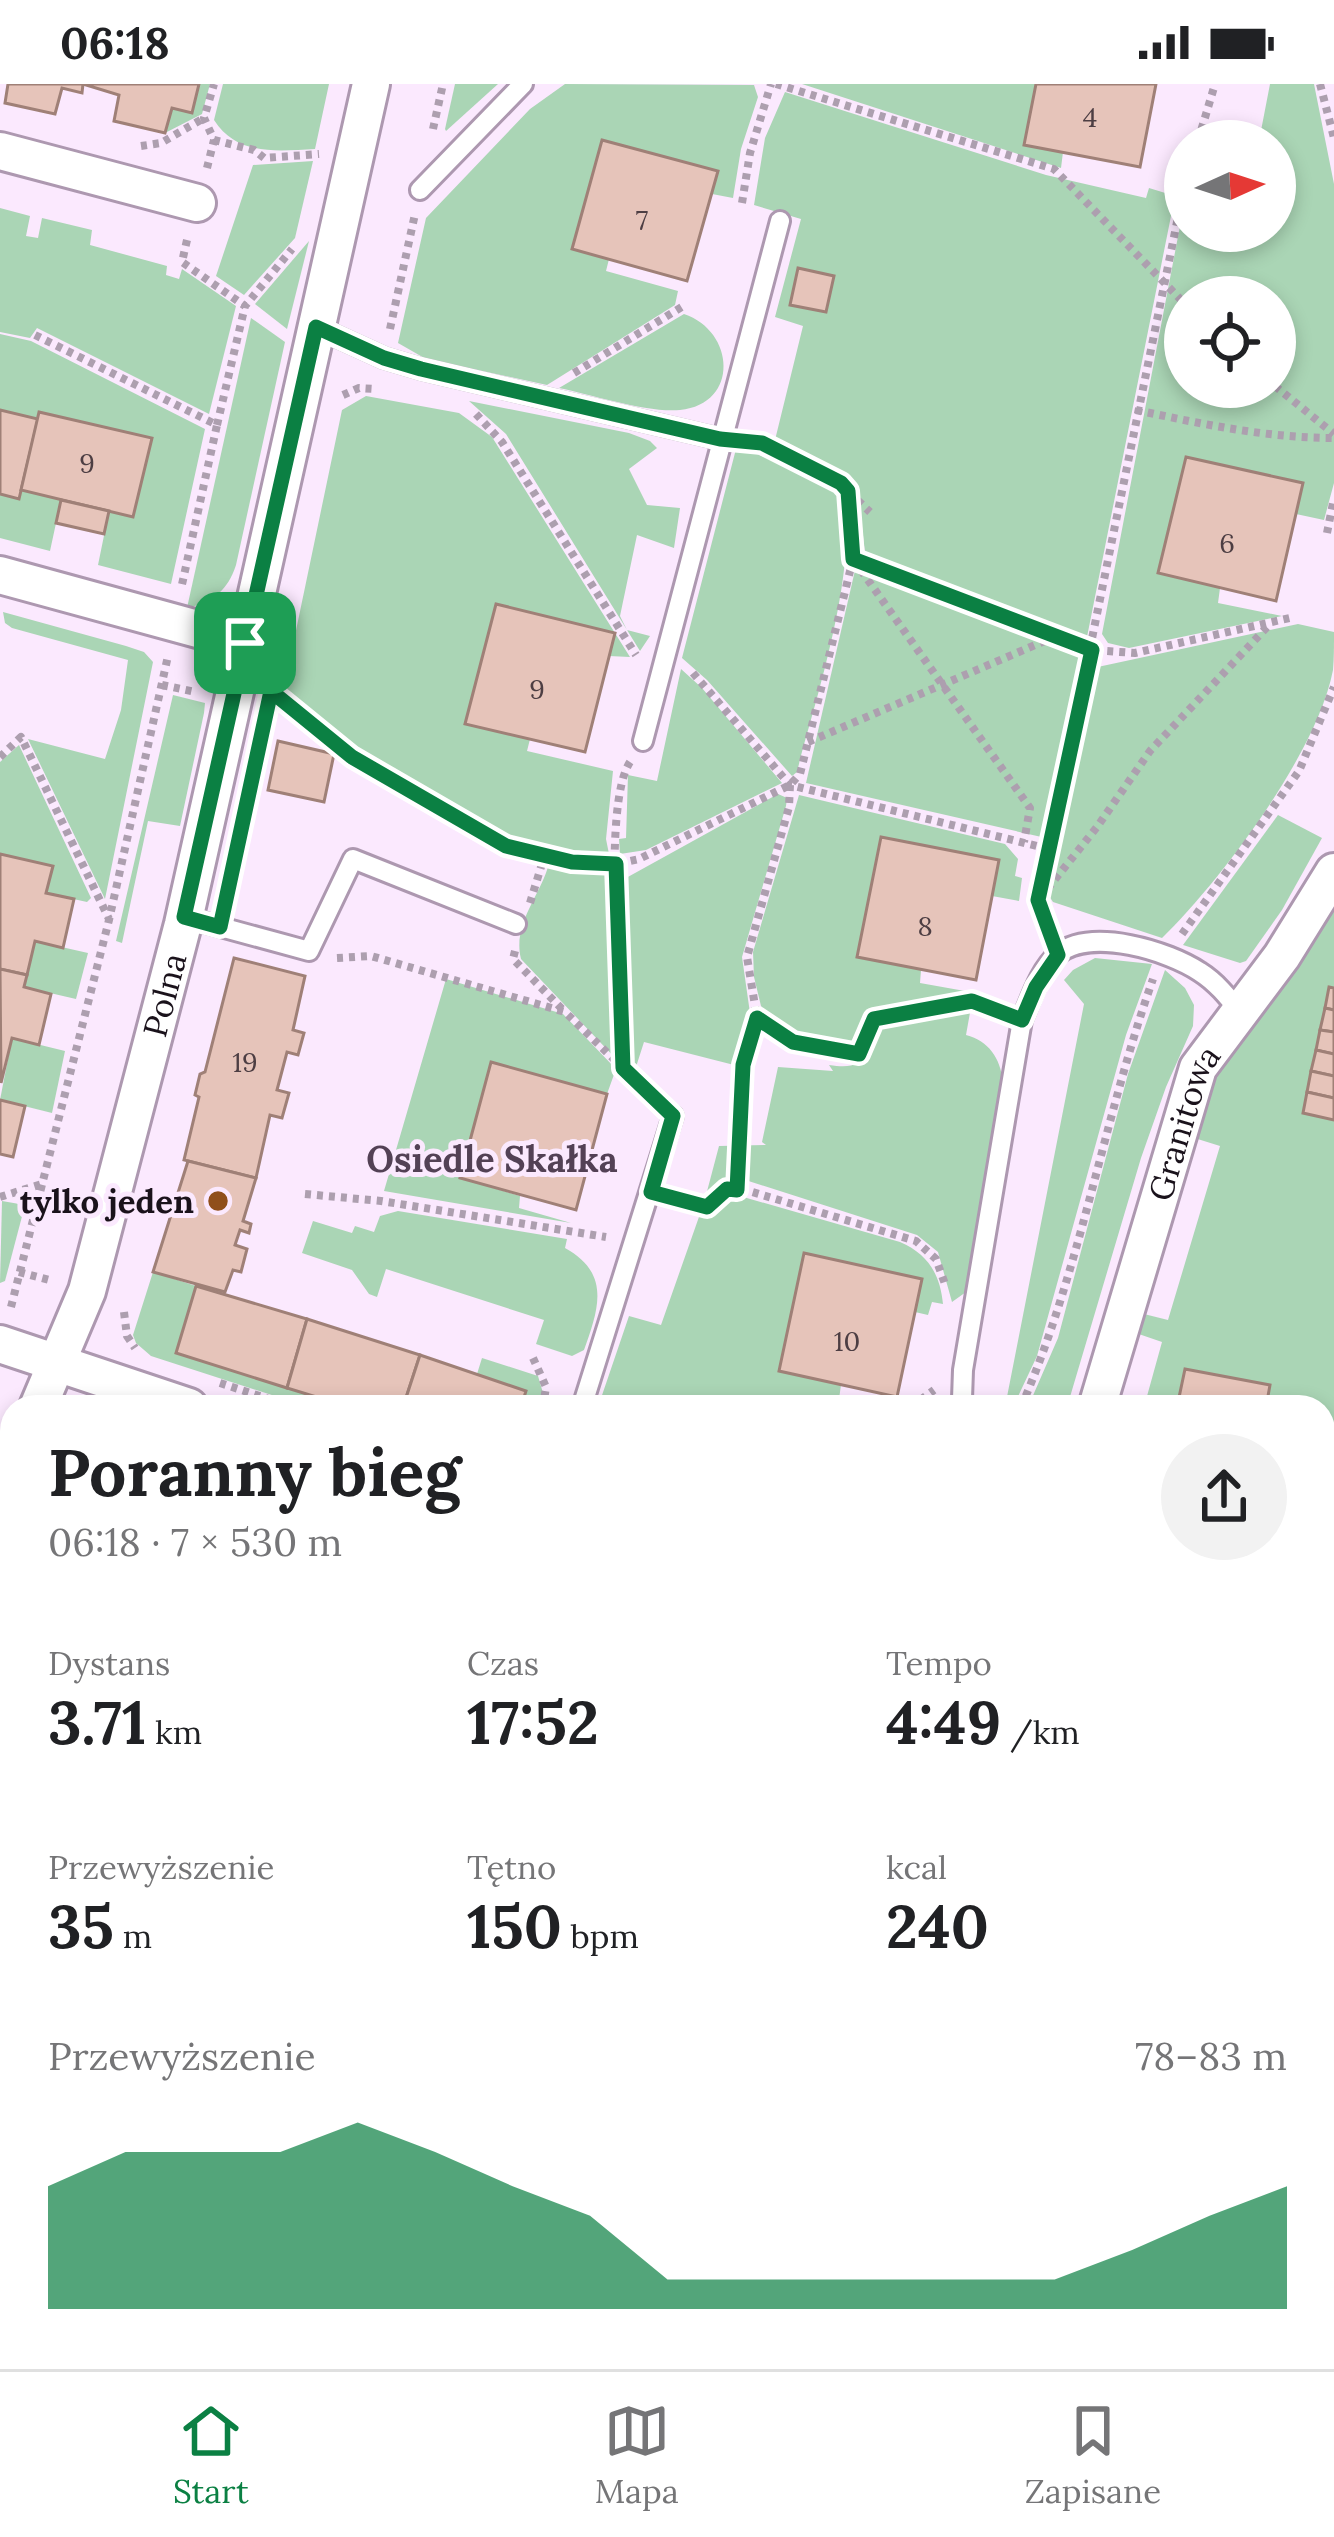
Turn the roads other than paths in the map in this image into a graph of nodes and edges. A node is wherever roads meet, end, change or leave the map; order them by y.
1 (371, 84) edge
2 (523, 84) edge
3 (0, 151) edge
4 (420, 190) dead end
5 (197, 202) road end
6 (780, 221) dead end
7 (316, 327) junction
8 (720, 439) junction
9 (0, 575) edge
10 (245, 643) junction
11 (643, 741) road end
12 (1334, 874) edge
13 (184, 917) junction
14 (517, 924) dead end
15 (1240, 1012) junction
16 (673, 1116) road end
17 (4, 1332) edge
18 (58, 1363) junction
19 (43, 1395) edge
20 (174, 1395) edge
21 (586, 1395) edge
22 (962, 1395) edge
23 (1100, 1395) edge

1 - 7 street, Polna
2 - 4 lane
3 - 5 street
6 - 8 lane
7 - 8 lane
7 - 10 street, Polna
8 - 11 lane
9 - 10 street
10 - 13 street, Polna
12 - 15 street, Granitowa
13 - 14 lane
13 - 18 street, Polna
15 - 22 lane
15 - 23 street, Granitowa
16 - 21 lane
17 - 18 street
18 - 19 street, Polna
18 - 20 street

